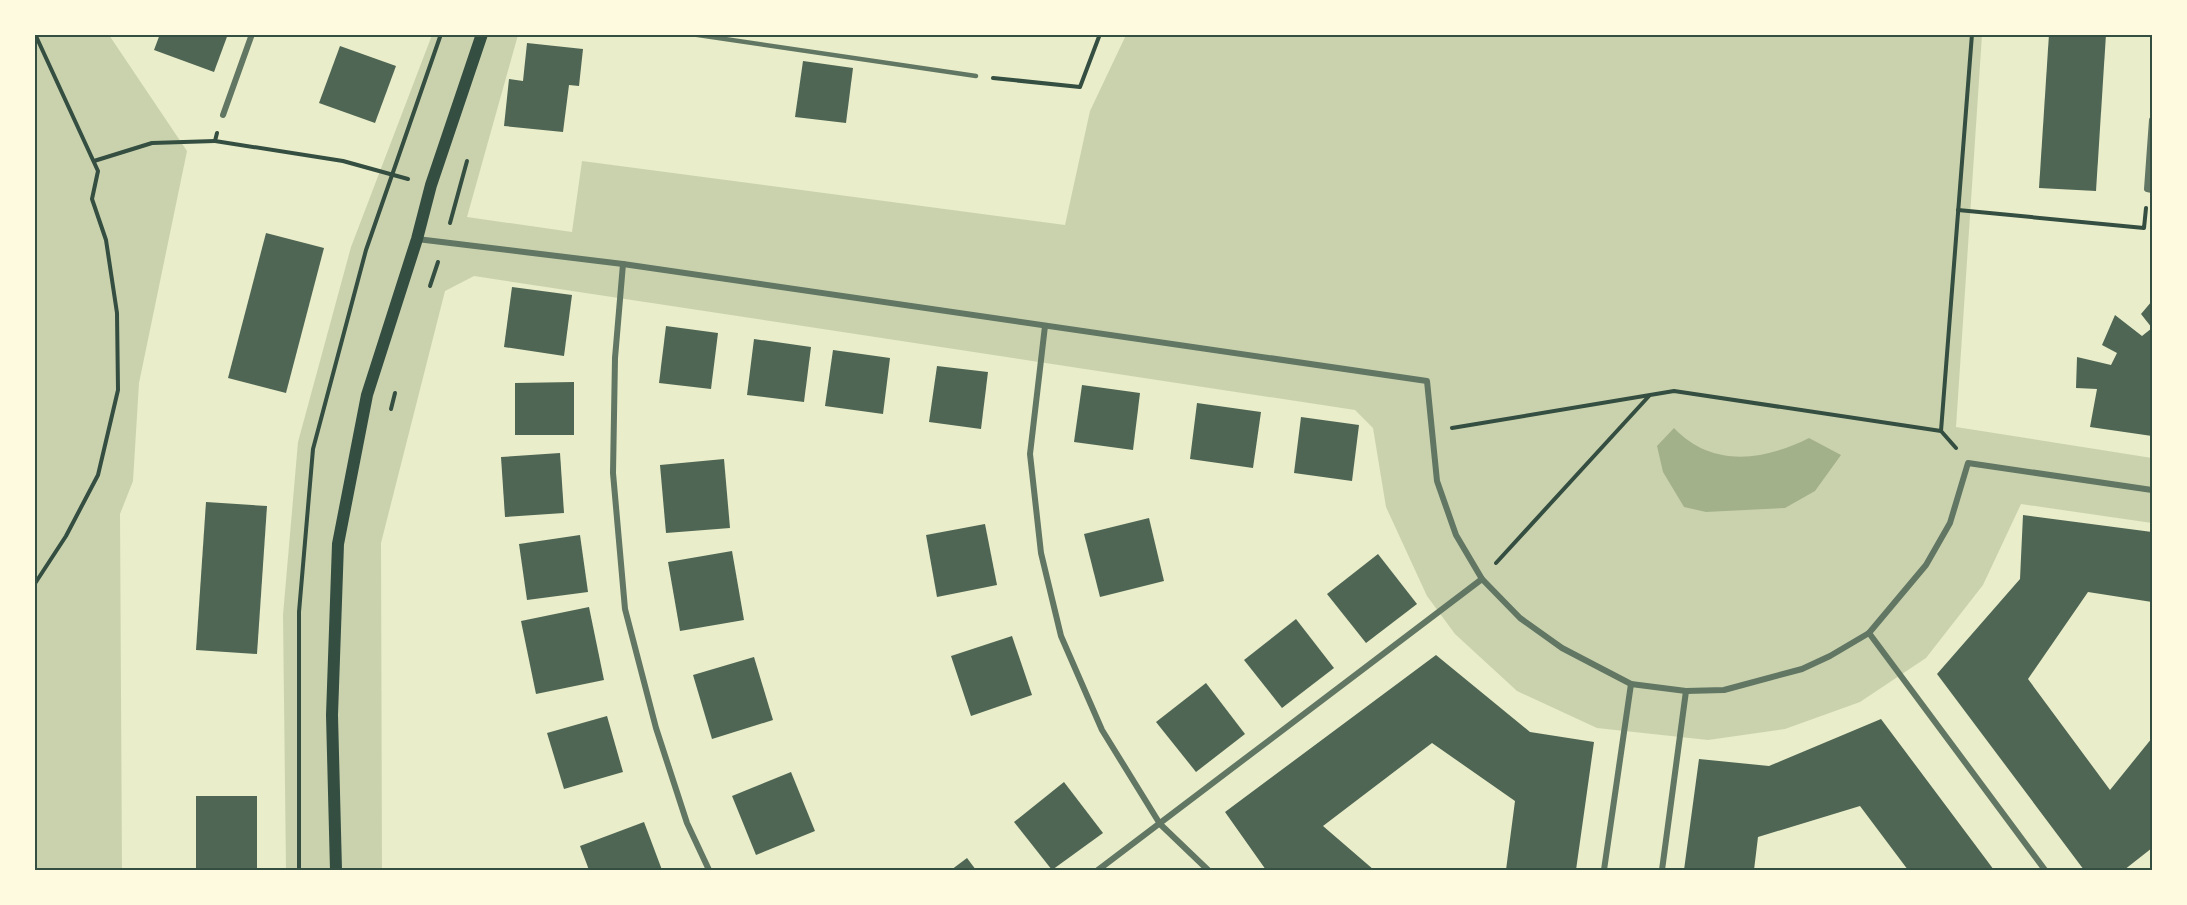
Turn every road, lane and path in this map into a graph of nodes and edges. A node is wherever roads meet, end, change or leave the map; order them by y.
1 (35, 34) edge
2 (252, 34) edge
3 (441, 34) edge
4 (482, 34) edge
5 (690, 34) edge
6 (1100, 34) edge
7 (1972, 34) edge
8 (976, 76) joint
9 (223, 115) joint
10 (2152, 120) edge
11 (215, 141) junction
12 (94, 161) junction
13 (391, 174) junction
14 (431, 185) junction
15 (2150, 189) edge
16 (1958, 210) junction
17 (374, 226) dead end
18 (417, 239) junction
19 (445, 243) junction
20 (623, 264) junction
21 (426, 297) dead end
22 (1045, 326) junction
23 (397, 385) dead end
24 (1649, 395) junction
25 (388, 420) dead end
26 (1941, 430) junction
27 (1431, 432) junction
28 (1968, 463) junction
29 (2152, 490) edge
30 (1482, 579) junction
31 (34, 585) edge
32 (1869, 633) junction
33 (1631, 684) junction
34 (1686, 691) junction
35 (1160, 824) junction
36 (336, 870) edge
37 (709, 870) edge
38 (1098, 870) edge
39 (1208, 870) edge
40 (1604, 870) edge
41 (1662, 870) edge
42 (2045, 870) edge

1 - 12 path
2 - 9 street
3 - 13 path
4 - 14 main road
5 - 8 lane
6 - 8 path
7 - 16 path
9 - 11 path
10 - 15 street
11 - 12 path
11 - 13 path
12 - 31 path
13 - 14 path
13 - 17 path
14 - 18 main road
15 - 16 path
16 - 26 path
18 - 19 street
18 - 36 main road
19 - 20 street
19 - 21 path
20 - 22 street
20 - 37 street
22 - 27 street
22 - 35 street
23 - 25 path
24 - 26 path
24 - 27 path
24 - 30 path
26 - 28 path
27 - 30 street
28 - 29 street
28 - 32 street
30 - 33 street
30 - 35 street
32 - 34 street
32 - 42 street
33 - 34 street
33 - 40 street
34 - 41 street
35 - 38 street
35 - 39 street

